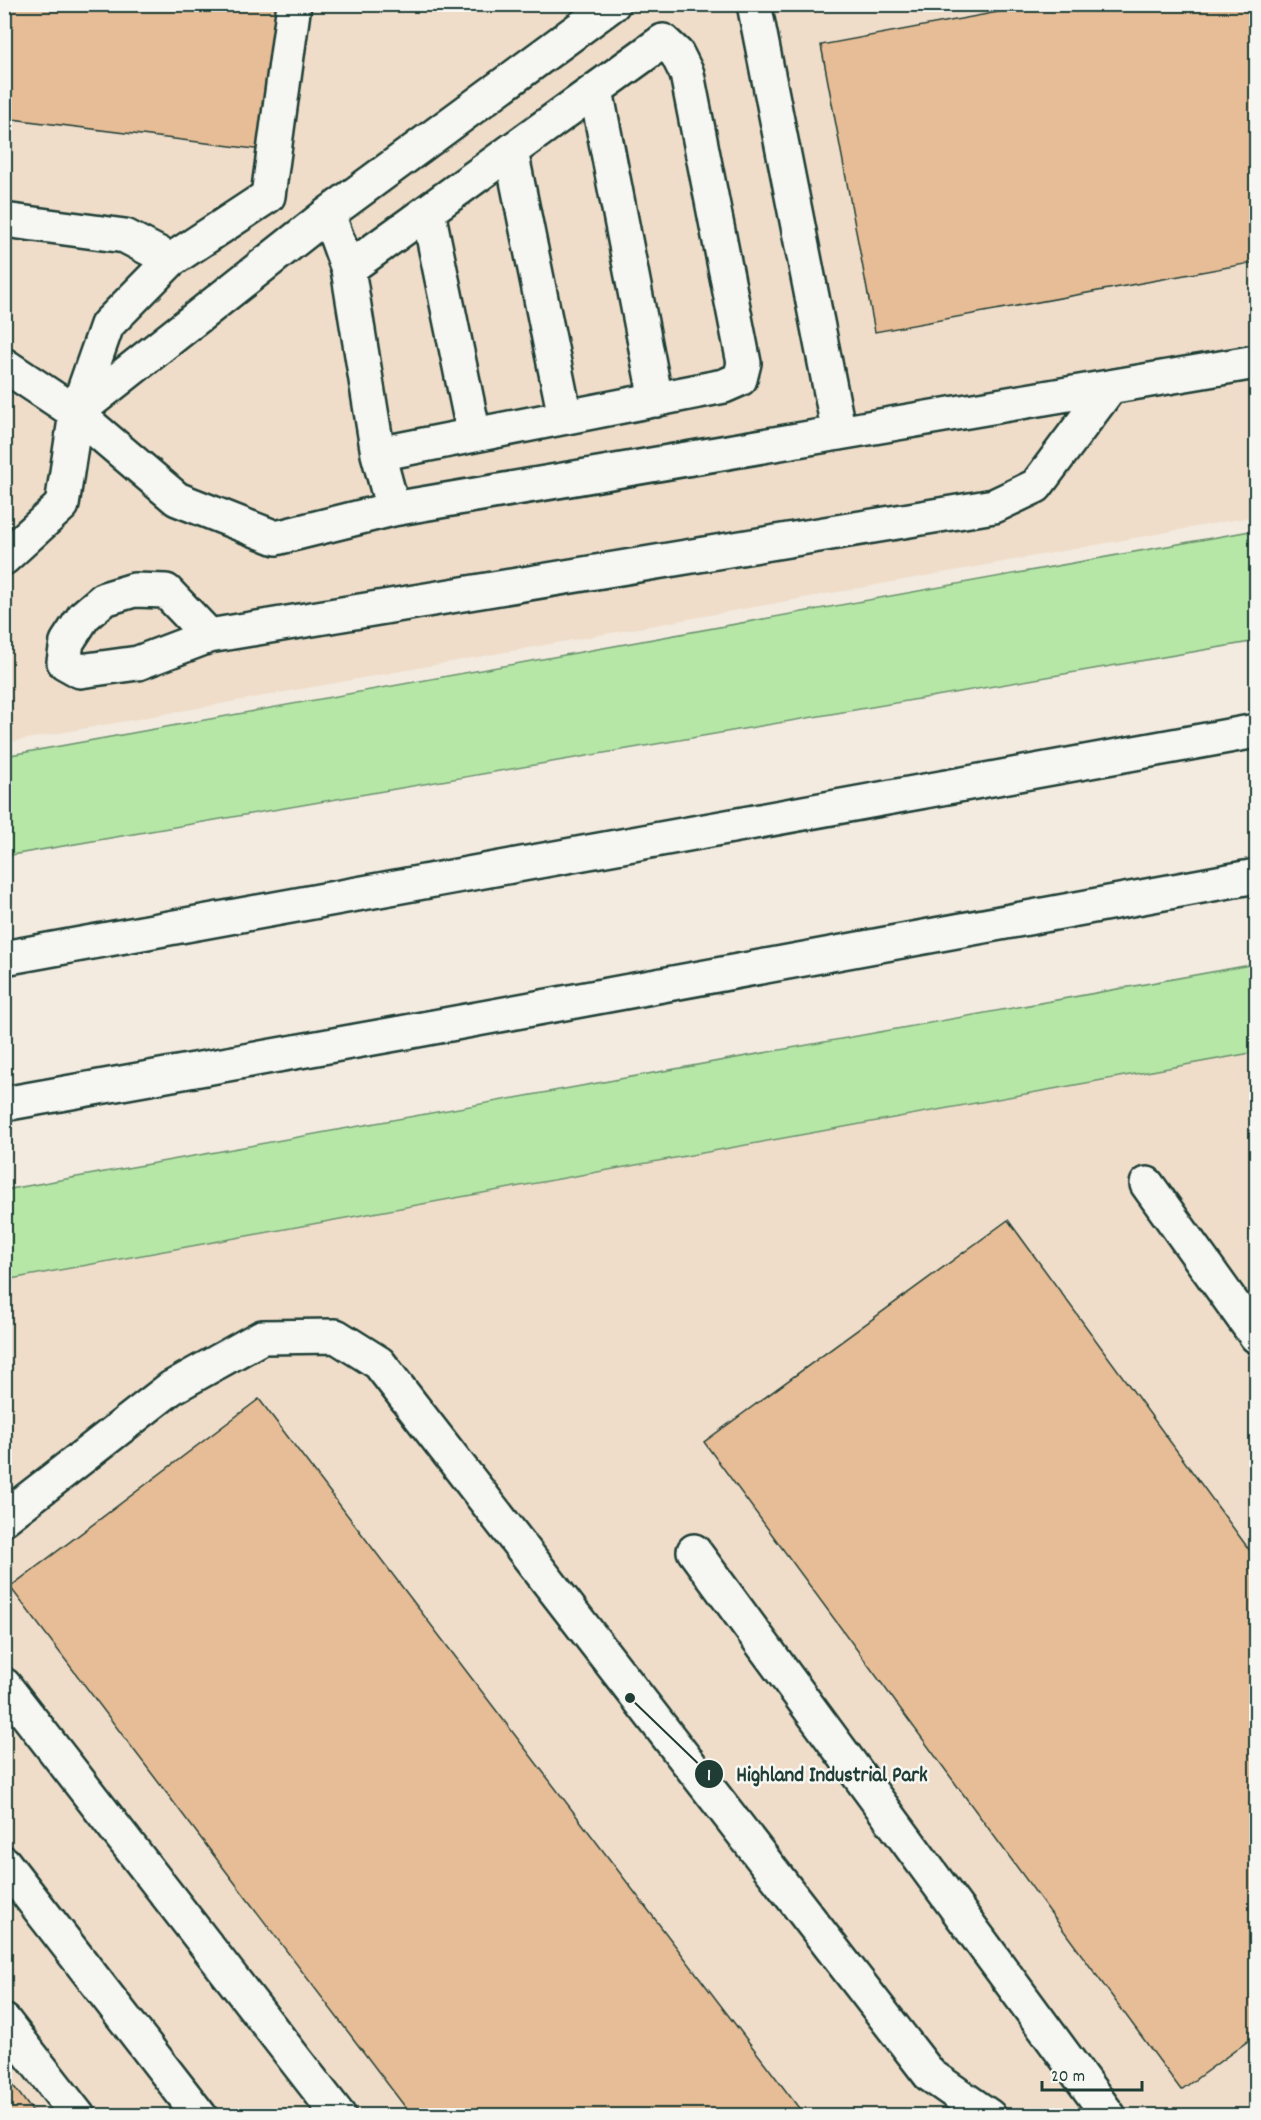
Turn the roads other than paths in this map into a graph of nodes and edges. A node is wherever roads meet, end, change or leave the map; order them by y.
1 (294, 4) edge
2 (613, 4) edge
3 (754, 4) edge
4 (596, 90) junction
5 (510, 152) junction
6 (428, 211) junction
7 (328, 214) junction
8 (4, 220) edge
9 (171, 260) junction
10 (348, 269) junction
11 (1257, 362) edge
12 (4, 365) edge
13 (1110, 387) junction
14 (656, 400) junction
15 (76, 413) junction
16 (565, 417) junction
17 (839, 433) junction
18 (474, 435) junction
19 (378, 454) junction
20 (393, 509) junction
21 (4, 558) edge
22 (209, 636) dead end
23 (1257, 731) edge
24 (1257, 876) edge
25 (4, 958) edge
26 (4, 1104) edge
27 (1147, 1184) dead end
28 (1257, 1336) edge
29 (4, 1518) edge
30 (694, 1551) dead end
31 (4, 1685) edge
32 (4, 1863) edge
33 (4, 2021) edge
34 (78, 2115) edge
35 (200, 2115) edge
36 (339, 2115) edge
37 (989, 2115) edge
38 (1109, 2115) edge

1 - 9 main road
2 - 7 main road
3 - 17 main road
4 - 5 main road
4 - 14 main road
4 - 14 main road
5 - 6 main road
5 - 16 main road
6 - 10 main road
6 - 18 main road
7 - 10 main road
7 - 15 main road
8 - 9 main road
9 - 15 main road
10 - 19 main road
11 - 13 main road
12 - 15 main road
13 - 17 main road
13 - 22 main road
14 - 16 main road
15 - 20 main road
15 - 21 main road
16 - 18 main road
17 - 20 main road
18 - 19 main road
19 - 20 main road
23 - 25 main road
24 - 26 main road
27 - 28 main road
29 - 37 main road
30 - 38 main road
31 - 36 main road
32 - 35 main road
33 - 34 main road

